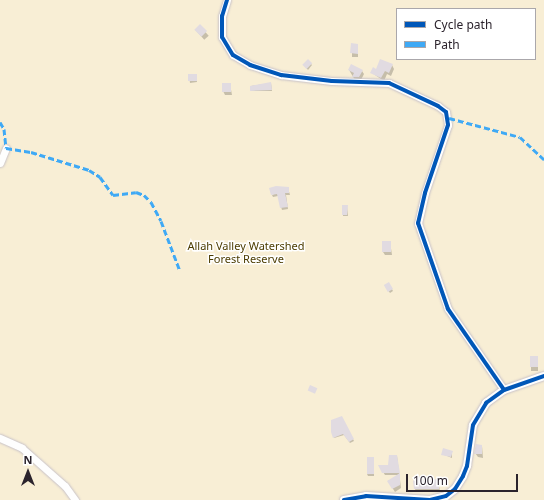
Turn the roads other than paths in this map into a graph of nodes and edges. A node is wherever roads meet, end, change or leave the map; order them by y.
1 (227, 0) edge
2 (6, 148) dead end
3 (0, 163) edge
4 (544, 376) edge
5 (504, 390) junction
6 (0, 438) edge
7 (75, 500) edge
8 (344, 500) edge

1 - 5 street
2 - 3 street
4 - 5 street
5 - 8 street
6 - 7 street

